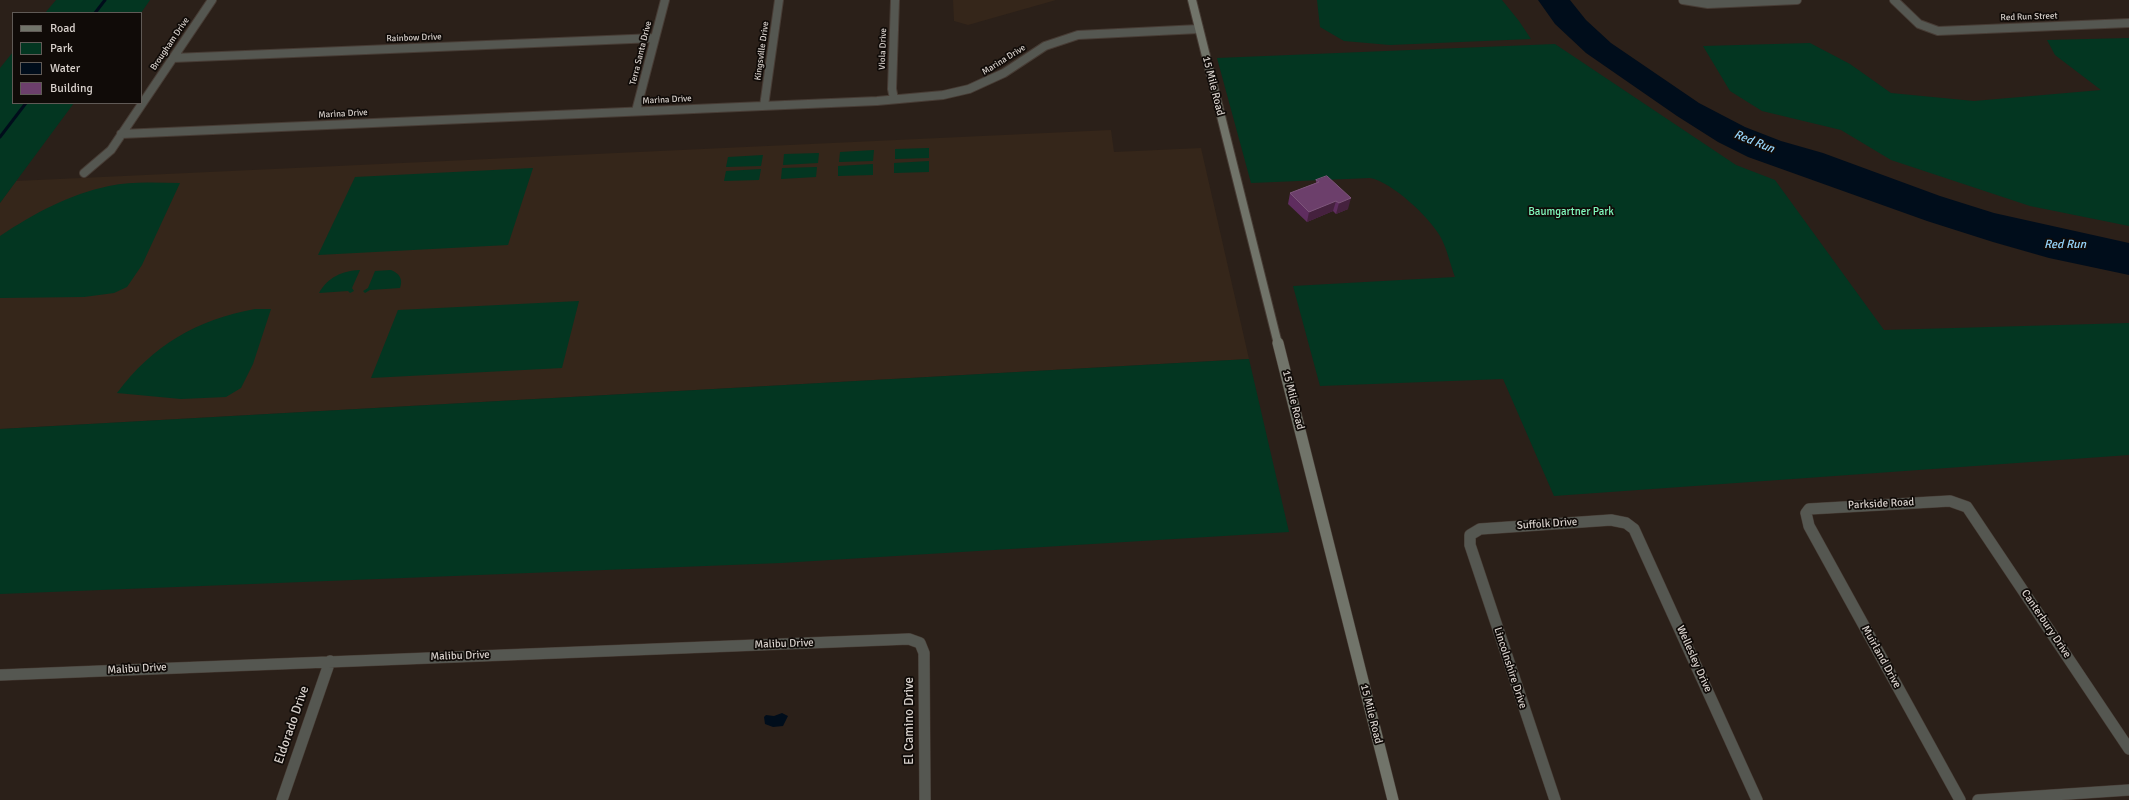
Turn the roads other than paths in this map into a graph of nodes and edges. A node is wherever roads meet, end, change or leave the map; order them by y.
1 (212, 0) edge
2 (665, 0) edge
3 (779, 0) edge
4 (895, 0) edge
5 (1192, 0) edge
6 (1683, 0) edge
7 (1797, 0) edge
8 (1894, 0) edge
9 (2129, 23) edge
10 (1199, 29) junction
11 (655, 38) junction
12 (173, 58) junction
13 (894, 99) junction
14 (142, 103) edge
15 (142, 104) edge
16 (764, 106) junction
17 (636, 111) junction
18 (121, 134) junction
19 (84, 173) dead end
20 (1959, 503) joint
21 (1806, 513) joint
22 (1626, 522) joint
23 (1470, 535) joint
24 (920, 643) joint
25 (330, 661) junction
26 (0, 675) edge
27 (2129, 749) edge
28 (2129, 790) edge
29 (282, 800) edge
30 (925, 800) edge
31 (1393, 800) edge
32 (1554, 800) edge
33 (1757, 800) edge
34 (1960, 800) edge
35 (1978, 800) edge

1 - 12 street, Brougham Drive
2 - 11 street, Terra Santa Drive
3 - 16 street, Kingsville Drive
4 - 13 street, Viola Drive
5 - 10 main road, 15 Mile Road
6 - 7 street
8 - 9 street, Red Run Street
10 - 13 street, Marina Drive
10 - 31 main road, 15 Mile Road
11 - 12 street, Rainbow Drive
11 - 17 street, Terra Santa Drive
12 - 14 street, Brougham Drive
13 - 16 street, Marina Drive
15 - 18 street, Brougham Drive
16 - 17 street, Marina Drive
17 - 18 street, Marina Drive
18 - 19 street, Brougham Drive
20 - 21 street, Parkside Road
20 - 27 street, Canterbury Drive
21 - 34 street, Muirland Drive
22 - 23 street, Suffolk Drive
22 - 33 street, Wellesley Drive
23 - 32 street, Lincolnshire Drive
24 - 25 street, Malibu Drive
24 - 30 street, El Camino Drive
25 - 26 street, Malibu Drive
25 - 29 street, Eldorado Drive
28 - 35 street

